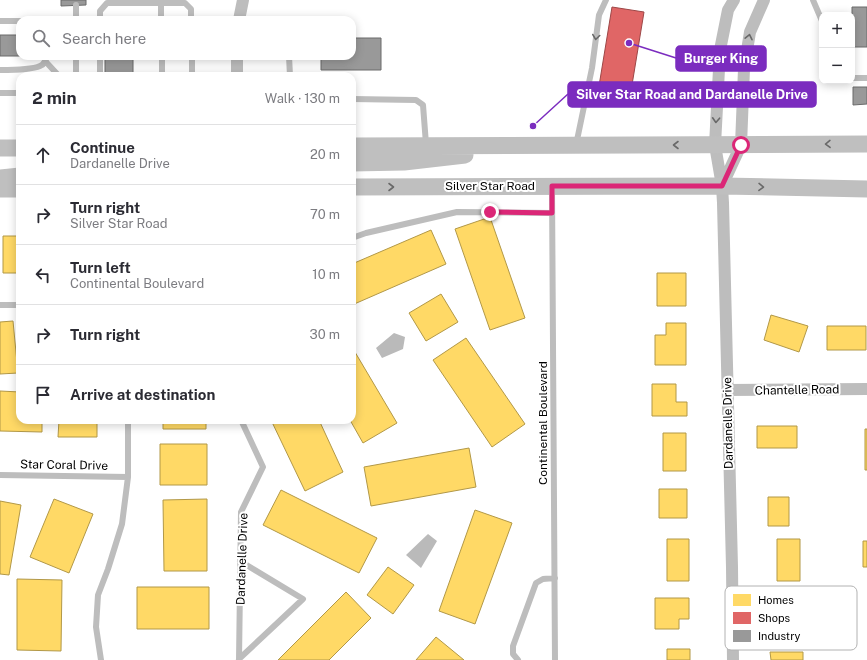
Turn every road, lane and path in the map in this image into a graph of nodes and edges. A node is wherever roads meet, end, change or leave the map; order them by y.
1 (243, 0) edge
2 (606, 0) edge
3 (734, 0) edge
4 (764, 0) edge
5 (813, 0) edge
6 (161, 2) junction
7 (76, 5) dead end
8 (819, 14) edge
9 (76, 16) edge
10 (100, 16) edge
11 (161, 16) edge
12 (192, 16) edge
13 (240, 16) edge
14 (0, 21) edge
15 (16, 21) edge
16 (46, 60) edge
17 (48, 60) edge
18 (76, 60) edge
19 (100, 60) edge
20 (162, 60) edge
21 (192, 60) edge
22 (237, 60) edge
23 (289, 60) edge
24 (0, 70) edge
25 (56, 72) edge
26 (76, 72) edge
27 (100, 72) edge
28 (162, 72) edge
29 (192, 72) edge
30 (237, 72) edge
31 (290, 72) edge
32 (855, 78) edge
33 (867, 78) edge
34 (0, 93) edge
35 (16, 93) edge
36 (356, 100) edge
37 (867, 144) edge
38 (715, 145) junction
39 (741, 145) junction
40 (356, 146) edge
41 (426, 146) junction
42 (549, 146) junction
43 (576, 146) junction
44 (0, 148) edge
45 (16, 148) edge
46 (356, 163) edge
47 (16, 176) edge
48 (0, 178) edge
49 (552, 186) junction
50 (722, 186) junction
51 (356, 187) edge
52 (0, 189) edge
53 (16, 189) edge
54 (867, 189) edge
55 (552, 213) junction
56 (356, 237) edge
57 (0, 305) edge
58 (16, 305) edge
59 (867, 389) edge
60 (727, 390) junction
61 (128, 424) edge
62 (243, 424) edge
63 (0, 475) edge
64 (128, 477) junction
65 (240, 561) junction
66 (554, 578) junction
67 (732, 586) edge
68 (733, 650) edge
69 (239, 659) edge
70 (101, 660) edge
71 (518, 660) edge
72 (555, 660) edge
73 (733, 660) edge

1 - 13 street
2 -> 43 lane
3 -> 38 street, Dardanelle Drive
39 -> 4 street, Dardanelle Drive
5 - 8 lane
6 - 10 lane
6 - 11 lane
6 - 12 lane
7 - 9 lane
14 - 15 lane
16 - 24 lane
17 - 25 lane
18 - 26 lane
19 - 27 lane
20 - 28 lane
21 - 29 lane
22 - 30 street
23 - 31 lane
32 - 33 lane
34 - 35 lane
36 - 41 lane
37 -> 39 main road
38 - 39 main road
38 -> 43 main road
38 - 50 street, Dardanelle Drive
39 - 50 street, Dardanelle Drive
40 - 41 main road
41 - 42 main road
42 - 43 main road
42 - 46 main road
44 - 45 main road
47 - 48 main road
49 - 50 main road, Silver Star Road
51 -> 49 main road, Silver Star Road
49 - 55 lane, Continental Boulevard
50 -> 54 main road, Silver Star Road
50 - 60 street, Dardanelle Drive
52 - 53 main road
55 - 56 lane
55 - 66 lane, Continental Boulevard
57 - 58 lane
59 - 60 street, Chantelle Road
60 - 67 street, Dardanelle Drive
61 - 64 lane
62 - 65 lane, Dardanelle Drive
63 - 64 lane, Star Coral Drive
64 - 70 lane
65 - 69 lane, Dardanelle Drive
65 - 69 lane
66 - 71 lane
66 - 72 lane, Continental Boulevard
68 - 73 street, Dardanelle Drive

